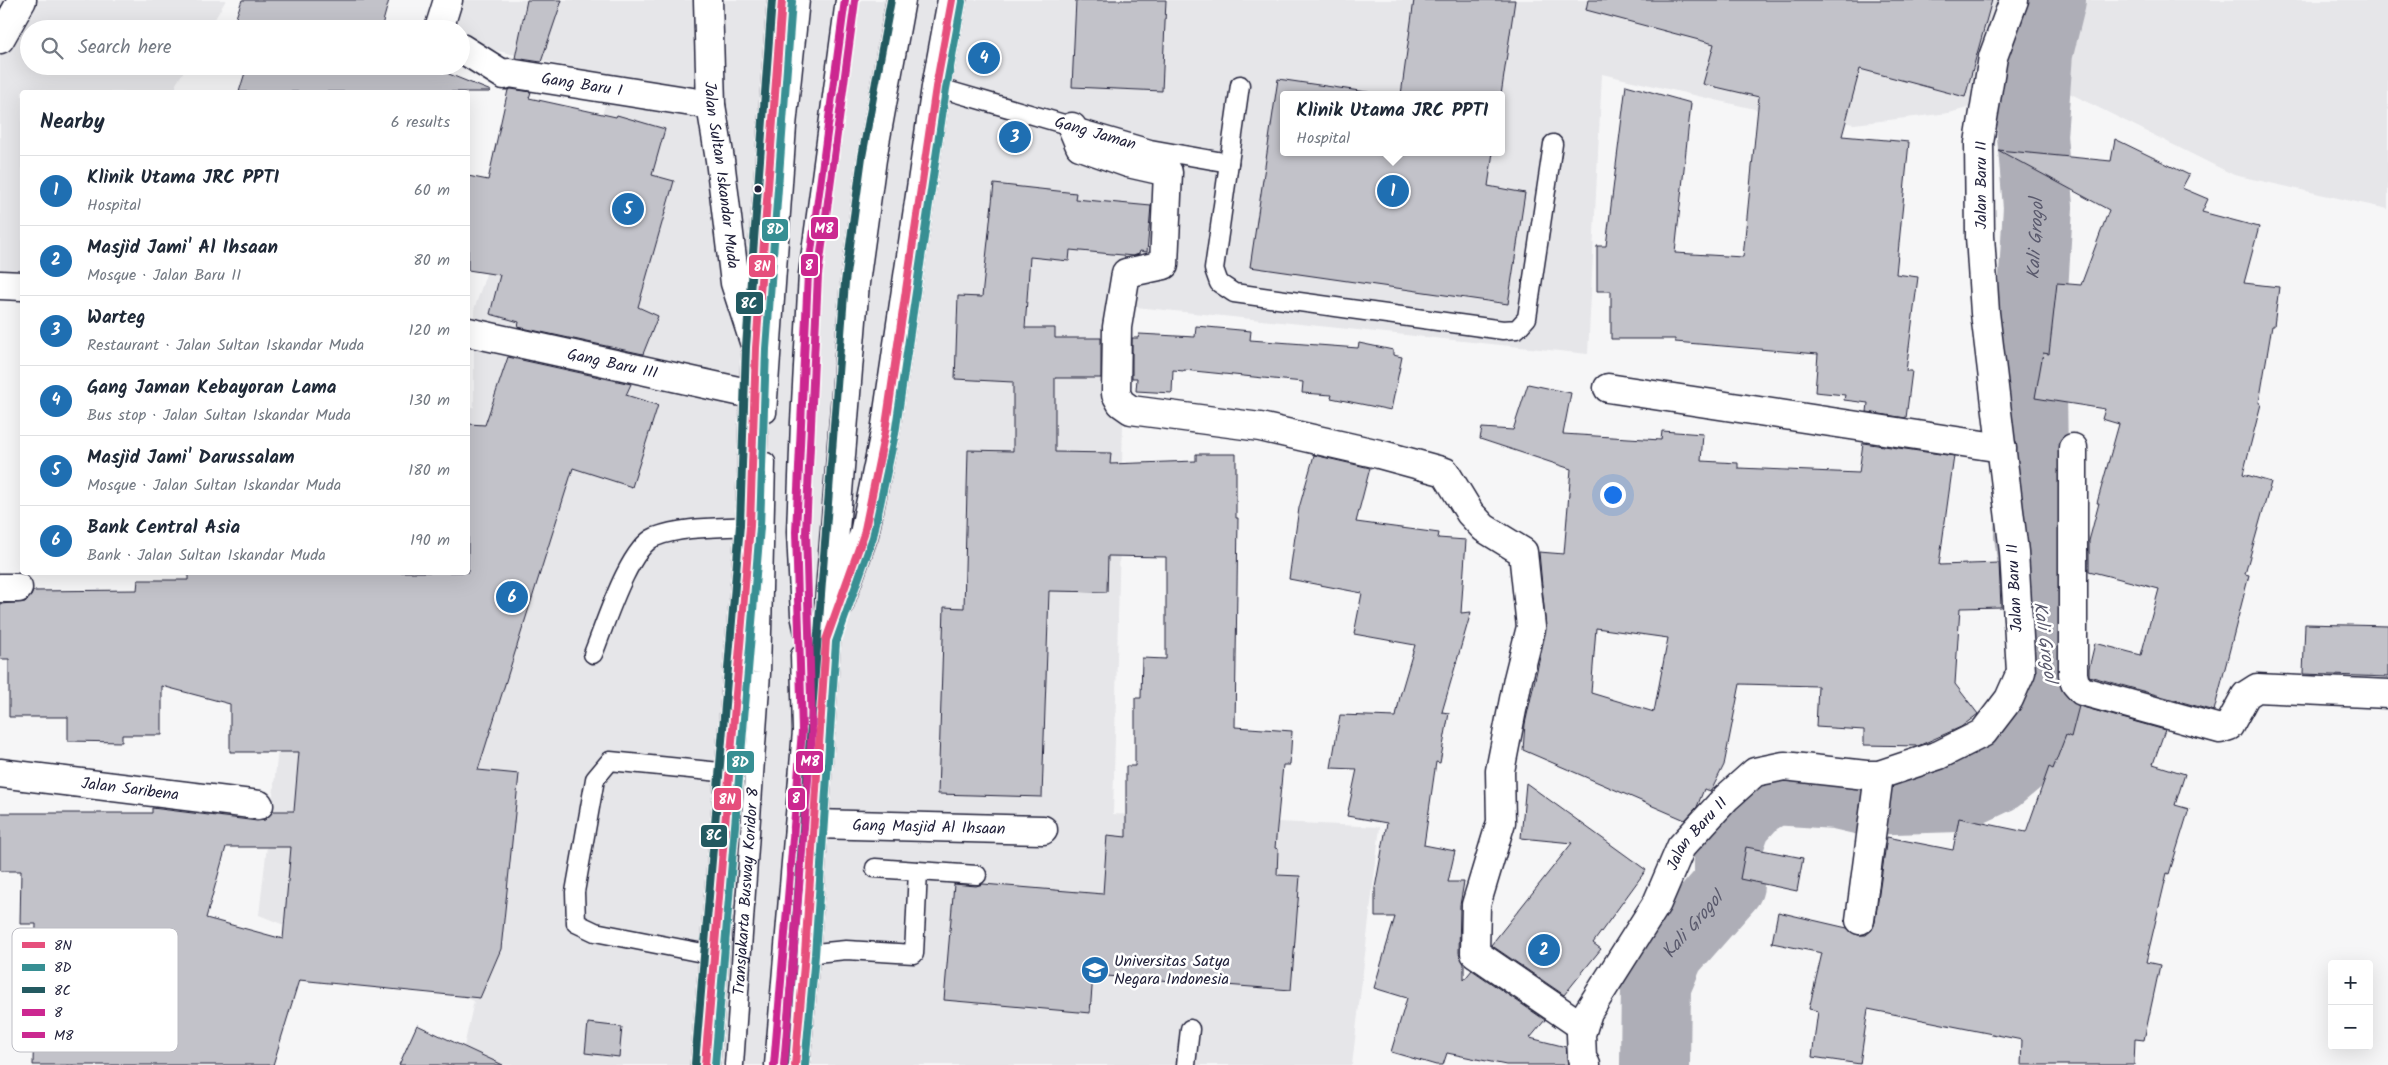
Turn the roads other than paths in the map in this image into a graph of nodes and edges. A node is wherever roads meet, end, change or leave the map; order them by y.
1 (22, 0) edge
2 (448, 0) edge
3 (708, 0) edge
4 (782, 0) edge
5 (800, 0) edge
6 (845, 0) edge
7 (901, 0) edge
8 (952, 0) edge
9 (2014, 0) edge
10 (442, 20) edge
11 (0, 40) edge
12 (470, 54) edge
13 (1240, 85) dead end
14 (936, 87) junction
15 (711, 105) junction
16 (1072, 127) junction
17 (1552, 144) dead end
18 (1229, 163) junction
19 (0, 285) edge
20 (20, 286) edge
21 (470, 332) edge
22 (756, 348) junction
23 (1608, 388) dead end
24 (756, 395) junction
25 (2002, 448) junction
26 (2073, 448) dead end
27 (750, 526) junction
28 (800, 615) junction
29 (826, 640) junction
30 (593, 654) dead end
31 (2388, 694) edge
32 (822, 718) junction
33 (0, 773) edge
34 (730, 773) junction
35 (1877, 786) junction
36 (259, 805) dead end
37 (815, 824) junction
38 (1043, 830) dead end
39 (875, 868) dead end
40 (918, 871) junction
41 (976, 875) dead end
42 (1860, 920) dead end
43 (806, 954) junction
44 (713, 955) junction
45 (1583, 1027) junction
46 (1190, 1029) dead end
47 (705, 1065) edge
48 (734, 1065) edge
49 (774, 1065) edge
50 (795, 1065) edge
51 (1186, 1065) edge
52 (1586, 1065) edge

1 - 11 main road
2 - 10 main road
3 - 15 main road, Jalan Sultan Iskandar Muda
4 - 22 main road, Jalan Sultan Iskandar Muda
5 - 48 lane, Transjakarta Busway Koridor 8
6 - 28 lane
7 - 29 main road
8 - 14 main road
9 - 25 main road, Jalan Baru II
12 - 15 main road, Gang Baru I
13 - 18 lane
14 - 16 lane, Gang Jaman
14 - 29 main road
15 - 22 main road, Jalan Sultan Iskandar Muda
16 - 18 lane, Gang Jaman
16 - 45 main road
17 - 18 lane
19 - 20 main road
21 - 24 main road, Gang Baru III
22 - 24 main road, Jalan Sultan Iskandar Muda
23 - 25 main road
24 - 27 main road, Jalan Sultan Iskandar Muda
25 - 35 main road, Jalan Baru II
26 - 31 main road
27 - 30 lane
27 - 34 main road, Jalan Sultan Iskandar Muda
28 - 32 lane
28 - 49 lane
29 - 32 main road
32 - 37 main road
33 - 36 main road, Jalan Saribena
34 - 44 main road, Jalan Sultan Iskandar Muda
34 - 44 lane
35 - 42 main road
35 - 45 main road, Jalan Baru II
37 - 38 main road, Gang Masjid Al Ihsaan
37 - 43 main road
39 - 40 lane
40 - 41 lane
40 - 43 lane
43 - 50 main road
44 - 47 main road, Jalan Sultan Iskandar Muda
45 - 52 main road, Jalan Baru II
46 - 51 lane

